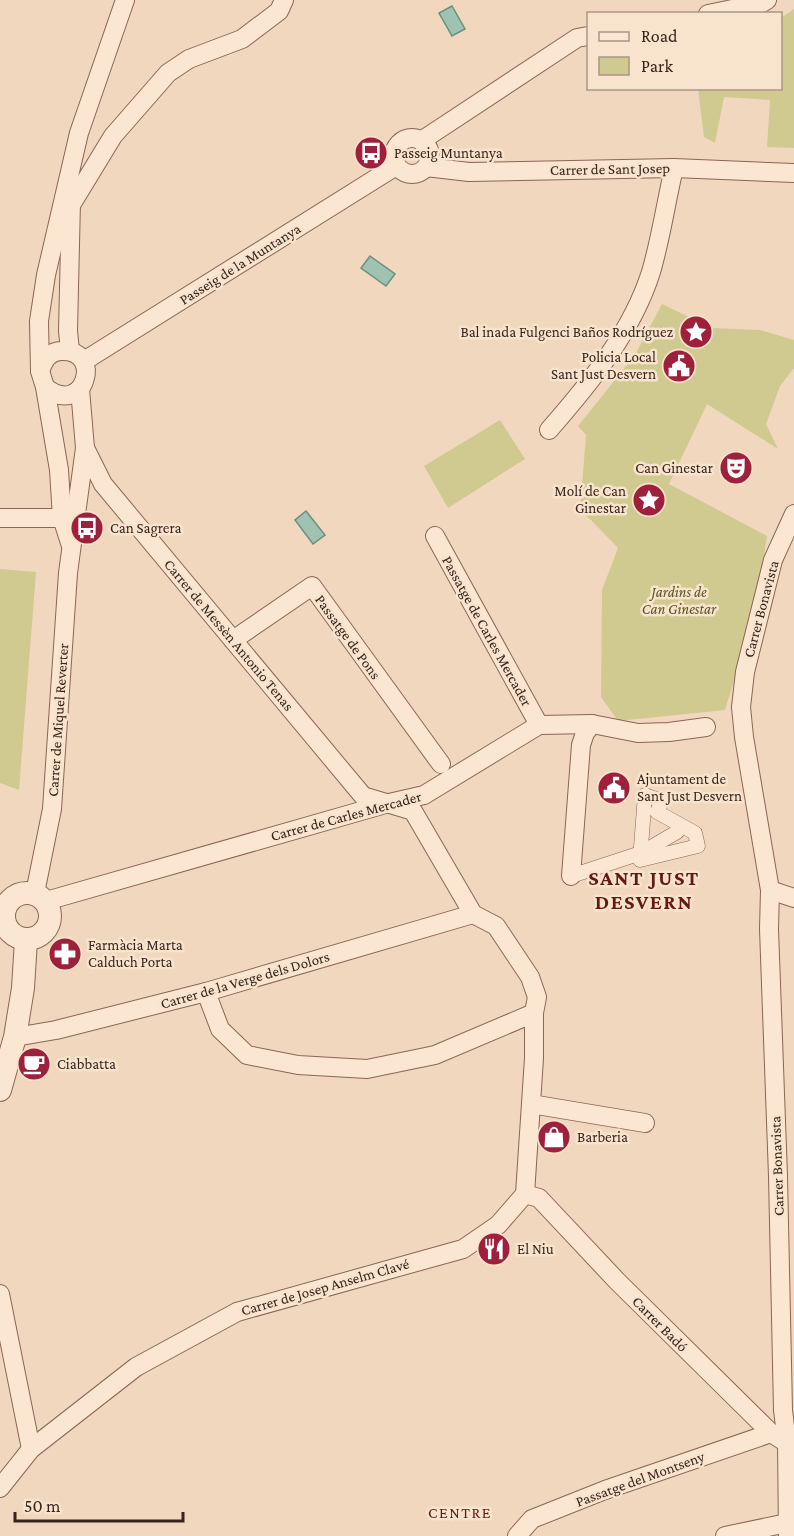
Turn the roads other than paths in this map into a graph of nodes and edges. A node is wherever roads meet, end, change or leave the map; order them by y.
1 (125, 0) edge
2 (284, 0) edge
3 (767, 0) edge
4 (718, 12) edge
5 (587, 36) edge
6 (421, 141) junction
7 (396, 166) junction
8 (426, 167) junction
9 (674, 168) junction
10 (71, 170) junction
11 (794, 173) edge
12 (71, 205) junction
13 (77, 356) junction
14 (43, 379) junction
15 (80, 389) junction
16 (549, 430) dead end
17 (85, 448) junction
18 (794, 514) edge
19 (62, 518) junction
20 (0, 519) edge
21 (435, 536) dead end
22 (788, 541) edge
23 (71, 546) junction
24 (233, 640) junction
25 (592, 724) junction
26 (540, 726) junction
27 (706, 727) dead end
28 (441, 764) dead end
29 (389, 803) junction
30 (677, 832) dead end
31 (641, 854) junction
32 (571, 876) joint
33 (770, 890) junction
34 (40, 897) junction
35 (794, 898) edge
36 (2, 914) edge
37 (473, 914) junction
38 (26, 940) junction
39 (206, 992) junction
40 (534, 1012) junction
41 (15, 1037) junction
42 (0, 1090) edge
43 (531, 1104) junction
44 (645, 1124) dead end
45 (786, 1176) edge
46 (526, 1200) junction
47 (0, 1294) edge
48 (784, 1439) edge
49 (31, 1449) junction
50 (0, 1488) edge
51 (788, 1530) edge
52 (517, 1536) edge
53 (725, 1536) edge

1 - 10 street
2 - 12 street
3 - 4 street
5 - 6 street
6 - 7 street
6 - 8 street
7 - 8 street
7 - 13 street, Passeig de la Muntanya
8 - 9 street, Carrer de Sant Josep
9 - 11 street, Carrer de Sant Josep
9 - 16 street
10 - 12 street
10 - 14 street, Carrer de Miquel Reverter
12 - 13 street
13 - 14 street
13 - 15 street
14 - 15 street
14 - 19 street, Carrer de Miquel Reverter
15 - 17 street, Carrer de Miquel Reverter
17 - 23 street, Carrer de Miquel Reverter
17 - 24 street, Carrer de Messèn Antonio Tenas
18 - 22 street, Carrer Bonavista
19 - 20 street
19 - 23 street, Carrer de Miquel Reverter
21 - 26 street, Passatge de Carles Mercader
22 - 33 street, Carrer Bonavista
23 - 34 street, Carrer de Miquel Reverter
24 - 28 street, Passatge de Pons
24 - 29 street, Carrer de Messèn Antonio Tenas
25 - 26 street, Carrer de Carles Mercader
25 - 27 street, Carrer de Carles Mercader
25 - 32 street
26 - 29 street, Carrer de Carles Mercader
29 - 34 street, Carrer de Carles Mercader
29 - 37 street
30 - 31 street
31 - 31 street
31 - 32 street
33 - 35 street
33 - 45 street, Carrer Bonavista
34 - 36 street
34 - 38 street
36 - 38 street
37 - 39 street, Carrer de la Verge dels Dolors
37 - 40 street
38 - 41 street
39 - 40 street
39 - 41 street, Carrer de la Verge dels Dolors
40 - 43 street
41 - 42 street
43 - 44 street
43 - 46 street
45 - 48 street, Carrer Bonavista
46 - 48 street, Carrer Badó
46 - 49 street, Carrer de Josep Anselm Clavé
47 - 49 street
48 - 51 street, Carrer Bonavista
48 - 52 street, Passatge del Montseny
49 - 50 street, Carrer de Josep Anselm Clavé
51 - 53 street

